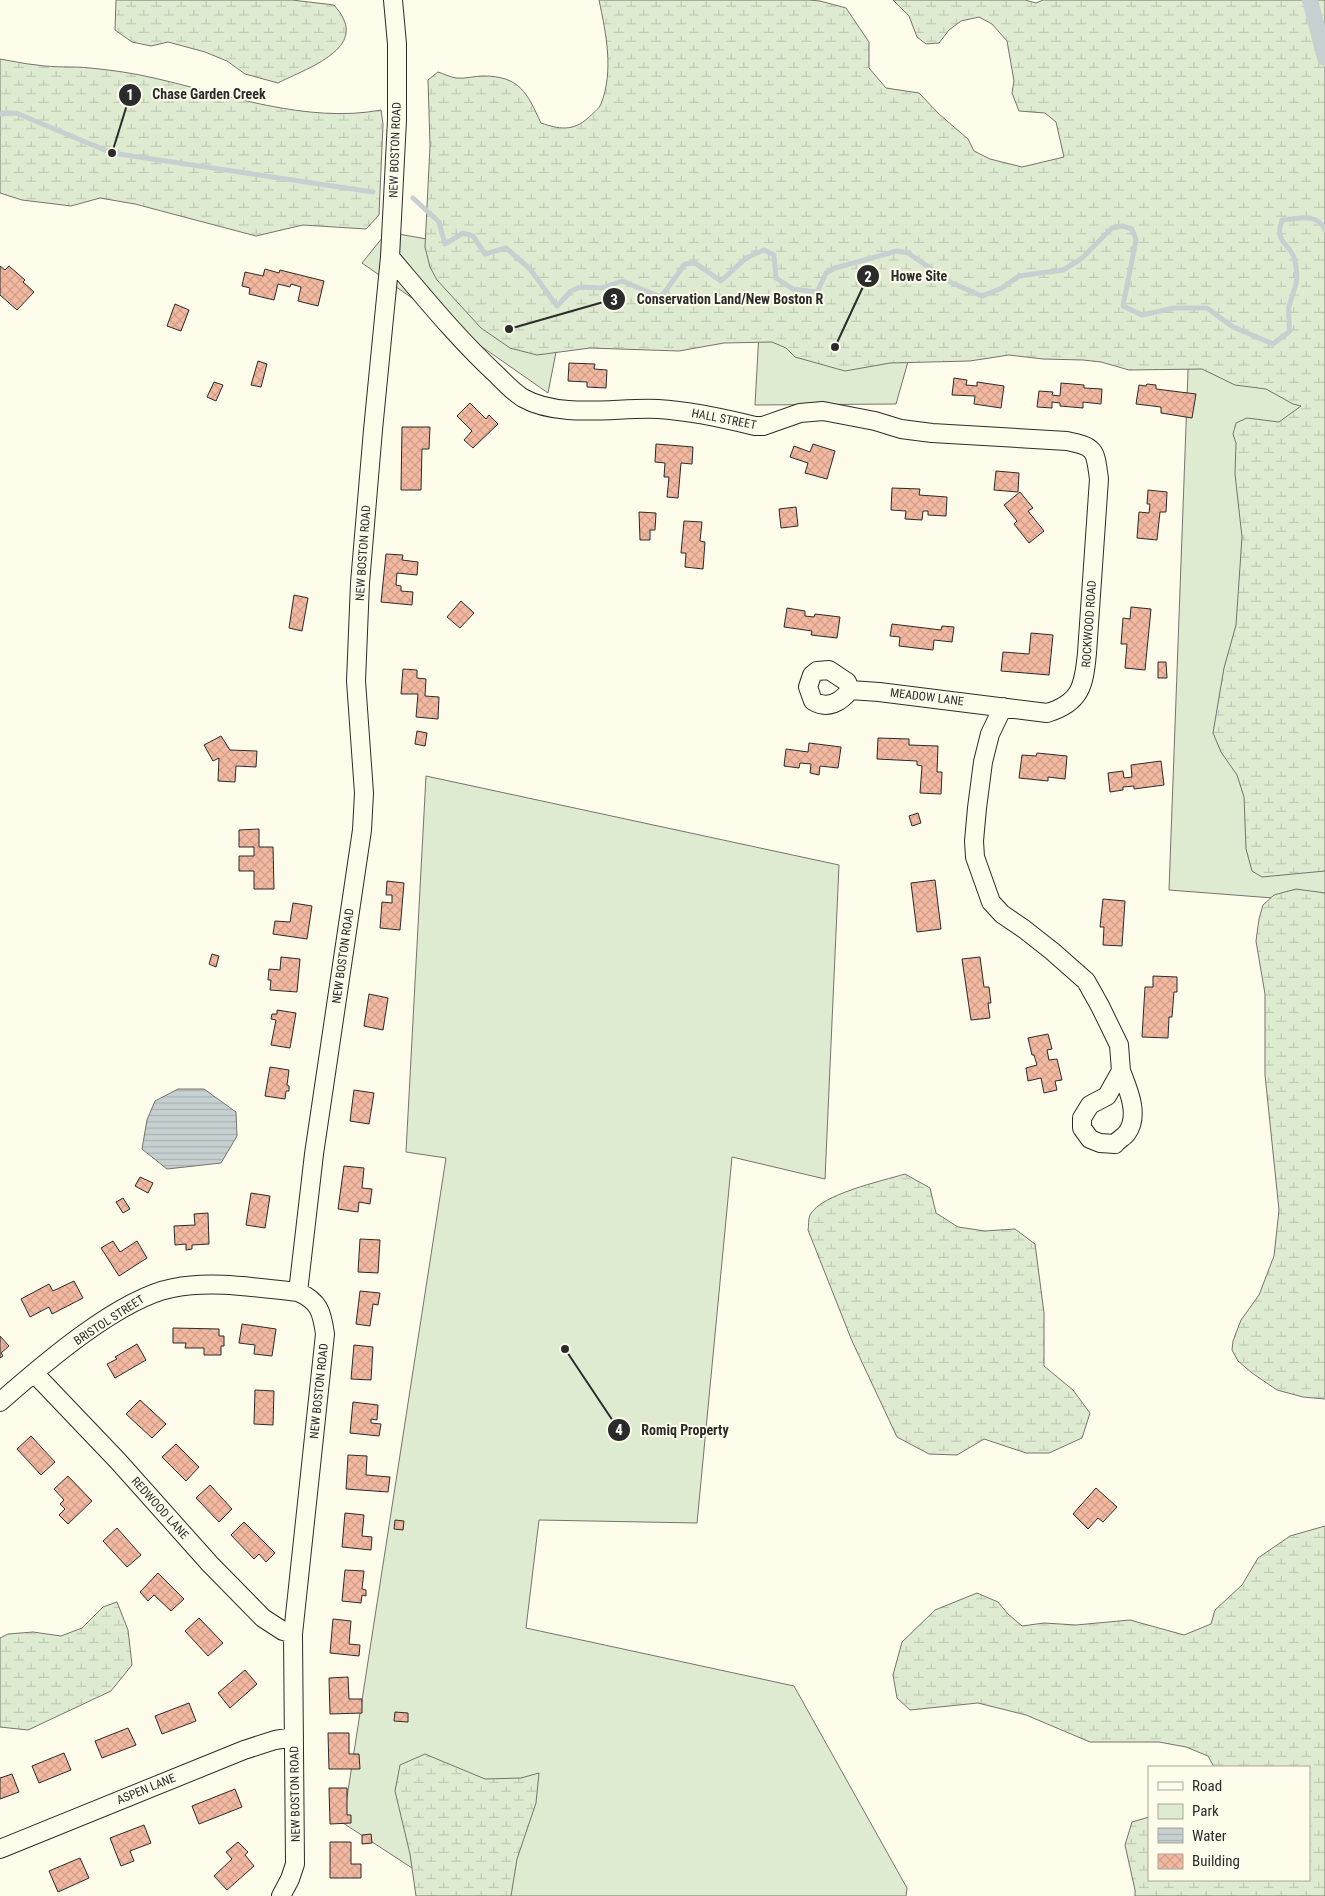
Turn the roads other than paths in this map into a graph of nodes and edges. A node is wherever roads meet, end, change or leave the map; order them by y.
1 (393, 0) edge
2 (390, 257) junction
3 (1098, 472) joint
4 (850, 690) dead end
5 (1003, 706) junction
6 (1121, 1071) dead end
7 (298, 1292) junction
8 (34, 1373) junction
9 (0, 1402) edge
10 (293, 1634) junction
11 (294, 1737) junction
12 (0, 1849) edge
13 (281, 1896) edge

1 - 2 street, NEW BOSTON ROAD
2 - 3 street, HALL STREET
2 - 7 street, NEW BOSTON ROAD
3 - 5 street, ROCKWOOD ROAD
4 - 5 street, MEADOW LANE
5 - 6 street
7 - 8 street, BRISTOL STREET
7 - 10 street, NEW BOSTON ROAD
8 - 9 street, BRISTOL STREET
8 - 10 street, REDWOOD LANE
10 - 11 street, NEW BOSTON ROAD
11 - 12 street, ASPEN LANE
11 - 13 street, NEW BOSTON ROAD

